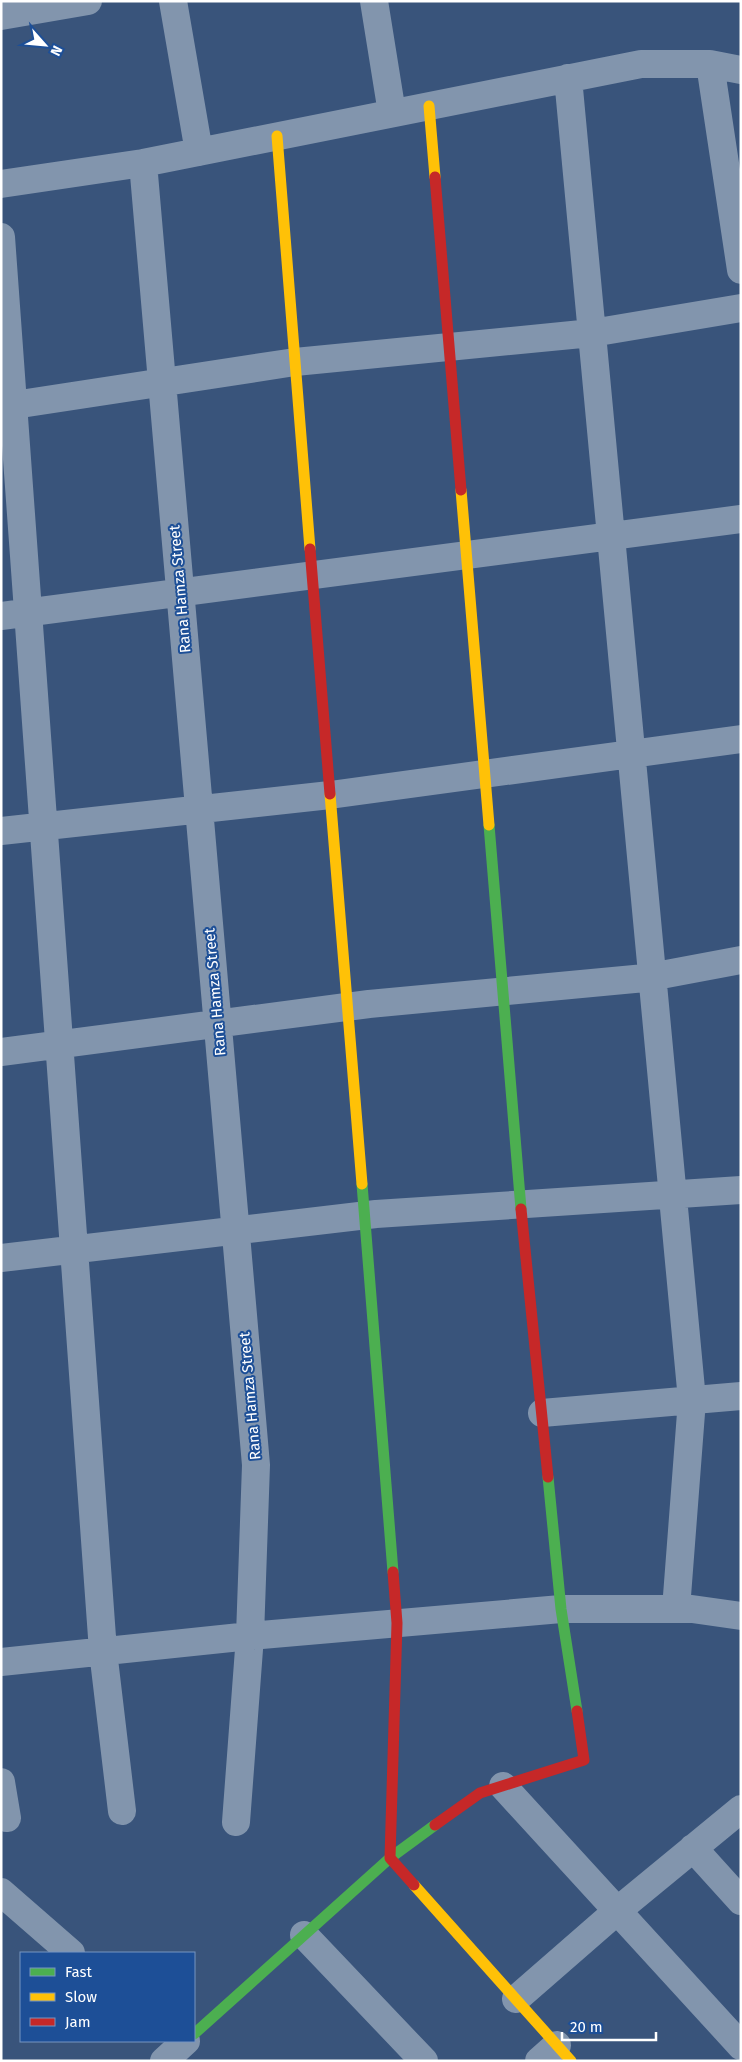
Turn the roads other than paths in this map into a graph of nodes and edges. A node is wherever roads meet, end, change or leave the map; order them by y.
1 (88, 1) edge
2 (173, 1) edge
3 (374, 1) edge
4 (1, 16) edge
5 (710, 64) junction
6 (741, 70) edge
7 (568, 78) junction
8 (429, 106) junction
9 (392, 113) junction
10 (277, 136) junction
11 (199, 152) junction
12 (143, 163) junction
13 (1, 184) edge
14 (1, 237) edge
15 (741, 270) edge
16 (741, 308) edge
17 (592, 333) junction
18 (450, 347) junction
19 (295, 362) junction
20 (162, 383) junction
21 (7, 407) edge
22 (741, 519) edge
23 (611, 536) junction
24 (467, 555) junction
25 (313, 575) junction
26 (180, 592) junction
27 (28, 612) junction
28 (1, 616) edge
29 (741, 739) edge
30 (631, 755) junction
31 (485, 774) junction
32 (330, 795) junction
33 (199, 809) junction
34 (44, 826) junction
35 (1, 831) edge
36 (741, 960) edge
37 (652, 977) junction
38 (503, 991) junction
39 (347, 1007) junction
40 (218, 1024) junction
41 (60, 1044) junction
42 (1, 1052) edge
43 (741, 1190) edge
44 (673, 1195) junction
45 (521, 1205) junction
46 (364, 1216) junction
47 (236, 1231) junction
48 (74, 1250) junction
49 (1, 1258) edge
50 (741, 1396) edge
51 (692, 1400) junction
52 (542, 1413) junction
53 (561, 1609) junction
54 (676, 1609) junction
55 (741, 1616) edge
56 (396, 1623) junction
57 (250, 1636) junction
58 (103, 1651) junction
59 (1, 1662) edge
60 (1, 1782) edge
61 (503, 1786) junction
62 (741, 1809) edge
63 (122, 1811) dead end
64 (6, 1818) dead end
65 (236, 1822) dead end
66 (694, 1848) junction
67 (390, 1858) junction
68 (1, 1892) edge
69 (741, 1901) edge
70 (617, 1911) junction
71 (304, 1935) junction
72 (70, 1952) edge
73 (516, 1999) junction
74 (195, 2035) edge
75 (741, 2046) edge
76 (555, 2056) edge
77 (424, 2061) edge

1 - 4 street
2 - 11 street
3 - 9 street
5 - 6 street
5 - 7 street
5 - 15 street
7 - 8 street
7 - 17 street
8 - 9 street
8 - 18 street
9 - 10 street
10 - 11 street
10 - 19 street
11 - 12 street
12 - 13 street
12 - 20 street, Rana Hamza Street
14 - 21 street
16 - 17 street
17 - 18 street
17 - 23 street
18 - 19 street
18 - 24 street
19 - 20 street
19 - 25 street
20 - 21 street
20 - 26 street, Rana Hamza Street
21 - 27 street
22 - 23 street
23 - 24 street
23 - 30 street
24 - 25 street
24 - 31 street
25 - 26 street
25 - 32 street
26 - 27 street
26 - 33 street, Rana Hamza Street
27 - 28 street
27 - 34 street
29 - 30 street
30 - 31 street
30 - 37 street
31 - 32 street
31 - 38 street
32 - 33 street
32 - 39 street
33 - 34 street
33 - 40 street, Rana Hamza Street
34 - 35 street
34 - 41 street
36 - 37 street
37 - 38 street
37 - 44 street
38 - 39 street
38 - 45 street
39 - 40 street
39 - 46 street
40 - 41 street
40 - 47 street, Rana Hamza Street
41 - 42 street
41 - 48 street
43 - 44 street
44 - 45 street
44 - 51 street
45 - 46 street
45 - 52 street
46 - 47 street
46 - 56 street
47 - 48 street
47 - 57 street, Rana Hamza Street
48 - 49 street
48 - 58 street
50 - 51 street
51 - 52 street
51 - 54 street
52 - 53 street
53 - 54 street
53 - 56 street
53 - 61 street
54 - 55 street
56 - 57 street
56 - 67 street
57 - 58 street
57 - 65 street, Rana Hamza Street
58 - 59 street
58 - 63 street
60 - 64 street
61 - 67 street
61 - 70 street
62 - 66 street
66 - 69 street
66 - 70 street
67 - 71 street
67 - 73 street
68 - 72 street
70 - 73 street
70 - 75 street
71 - 74 street
71 - 77 street
73 - 76 street

